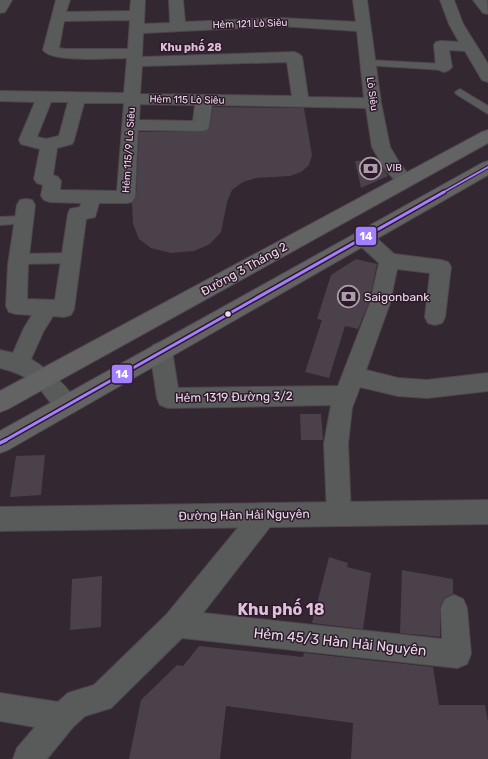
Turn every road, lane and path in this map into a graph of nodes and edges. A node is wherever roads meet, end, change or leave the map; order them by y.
1 (6, 0) edge
2 (63, 0) edge
3 (138, 0) edge
4 (176, 0) edge
5 (360, 0) edge
6 (449, 0) edge
7 (480, 0) edge
8 (0, 9) edge
9 (488, 10) edge
10 (58, 17) junction
11 (137, 22) junction
12 (178, 27) junction
13 (364, 27) junction
14 (471, 47) junction
15 (135, 58) junction
16 (368, 63) junction
17 (444, 67) joint
18 (488, 77) edge
19 (460, 92) dead end
20 (0, 96) edge
21 (45, 97) junction
22 (77, 98) junction
23 (133, 99) junction
24 (204, 100) junction
25 (301, 102) junction
26 (373, 103) junction
27 (488, 111) edge
28 (131, 124) junction
29 (488, 136) edge
30 (49, 146) junction
31 (488, 167) edge
32 (405, 181) junction
33 (91, 197) junction
34 (25, 212) joint
35 (0, 221) edge
36 (363, 238) junction
37 (71, 258) junction
38 (18, 259) junction
39 (389, 261) junction
40 (8, 282) edge
41 (48, 308) junction
42 (435, 317) dead end
43 (161, 351) junction
44 (9, 361) edge
45 (44, 378) junction
46 (488, 382) edge
47 (350, 386) junction
48 (0, 402) edge
49 (67, 404) junction
50 (0, 443) edge
51 (488, 512) edge
52 (339, 514) junction
53 (264, 515) junction
54 (0, 519) edge
55 (454, 608) dead end
56 (177, 624) junction
57 (0, 707) edge
58 (63, 717) junction
59 (28, 759) edge

1 - 8 street
2 - 10 street
3 - 11 street, Hẻm 115/9 Lò Siêu
4 - 12 street
5 - 13 street, Lò Siêu
6 - 14 street
7 - 9 street
10 - 11 street, Hẻm 121 Lò Siêu
10 - 15 street
11 - 12 street, Hẻm 121 Lò Siêu
11 - 15 street, Hẻm 115/9 Lò Siêu
12 - 13 street, Hẻm 121 Lò Siêu
13 - 16 street, Lò Siêu
14 - 17 street
14 - 18 street
15 - 23 street, Hẻm 115/9 Lò Siêu
15 - 25 street
16 - 17 lane
16 - 26 street, Lò Siêu
19 - 27 lane
20 - 21 street, Hẻm 115 Lò Siêu
21 - 22 street, Hẻm 115 Lò Siêu
21 - 30 street
22 - 23 street, Hẻm 115 Lò Siêu
22 - 30 street
23 - 24 street, Hẻm 115 Lò Siêu
23 - 28 street, Hẻm 115/9 Lò Siêu
24 - 25 street, Hẻm 115 Lò Siêu
24 - 28 street
25 - 26 street, Hẻm 115 Lò Siêu
26 - 32 street, Lò Siêu
28 - 33 street, Hẻm 115/9 Lò Siêu
29 - 32 main road, Đường 3 Tháng 2
30 - 33 street, Hẻm 115/9 Lò Siêu
31 - 36 main road
32 - 45 main road, Đường 3 Tháng 2
33 - 37 street
34 - 35 lane
34 - 38 street
36 - 39 street
36 - 43 main road
37 - 38 lane
37 - 41 street
38 - 40 street
39 - 42 street
39 - 47 street
40 - 41 street
41 - 44 street
43 - 47 street, Hẻm 1319 Đường 3/2
43 - 49 main road
44 - 45 street
45 - 48 main road, Đường 3 Tháng 2
45 - 49 street
46 - 47 street
47 - 52 street
49 - 50 main road
51 - 52 street, Đường Hàn Hải Nguyên
52 - 53 street, Đường Hàn Hải Nguyên
53 - 54 street, Đường Hàn Hải Nguyên
53 - 56 street
55 - 56 street, Hẻm 45/3 Hàn Hải Nguyên
56 - 58 street
57 - 58 street
58 - 59 street

